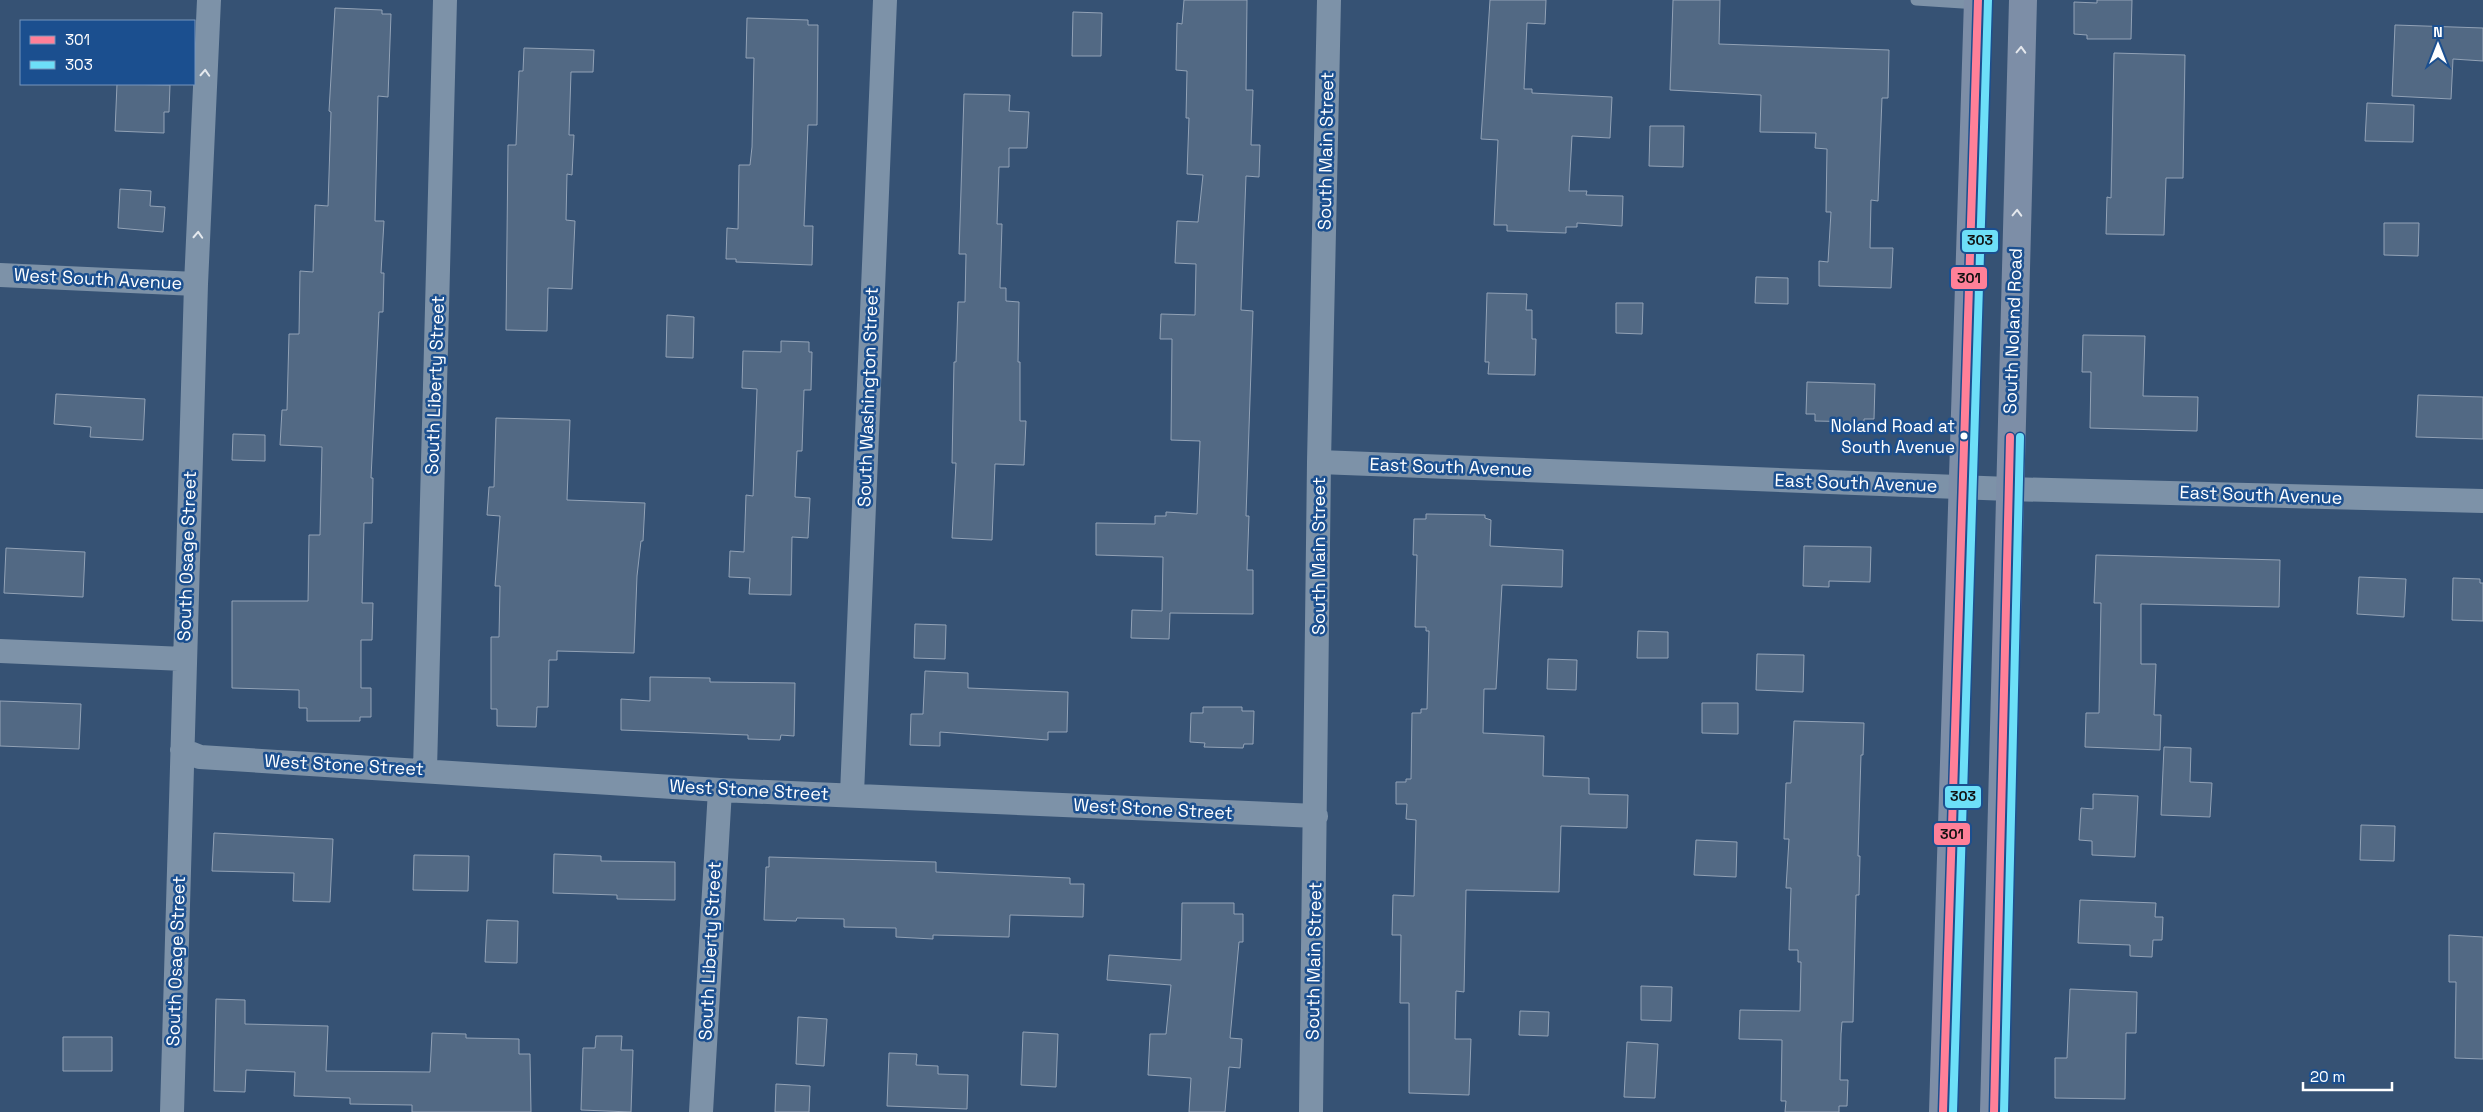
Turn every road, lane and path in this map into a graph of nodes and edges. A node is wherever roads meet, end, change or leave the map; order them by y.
1 (208, 0) edge
2 (445, 0) edge
3 (885, 0) edge
4 (1329, 0) edge
5 (1916, 0) edge
6 (2023, 0) edge
7 (1978, 2) edge
8 (0, 275) edge
9 (196, 284) junction
10 (1319, 462) junction
11 (1965, 487) junction
12 (2009, 489) junction
13 (2483, 501) edge
14 (0, 651) edge
15 (184, 659) junction
16 (182, 750) junction
17 (425, 770) junction
18 (720, 790) junction
19 (852, 794) junction
20 (1316, 816) junction
21 (172, 1112) edge
22 (701, 1112) edge
23 (1311, 1112) edge
24 (1943, 1112) edge
25 (1994, 1112) edge

9 -> 1 street, South Osage Street
2 - 17 street, South Liberty Street
3 - 19 street, South Washington Street
4 - 10 street, South Main Street
5 - 7 lane
12 -> 6 main road, South Noland Road
7 - 11 main road
8 - 9 street, West South Avenue
9 - 15 street, South Osage Street
10 - 11 street, East South Avenue
10 - 20 street, South Main Street
11 - 12 street, East South Avenue
11 - 24 main road
12 - 13 street, East South Avenue
12 - 25 main road, South Noland Road
14 - 15 street
15 - 16 street, South Osage Street
16 - 17 street, West Stone Street
16 - 21 street, South Osage Street
17 - 18 street, West Stone Street
18 - 19 street, West Stone Street
18 - 22 street, South Liberty Street
19 - 20 street, West Stone Street
20 - 23 street, South Main Street

